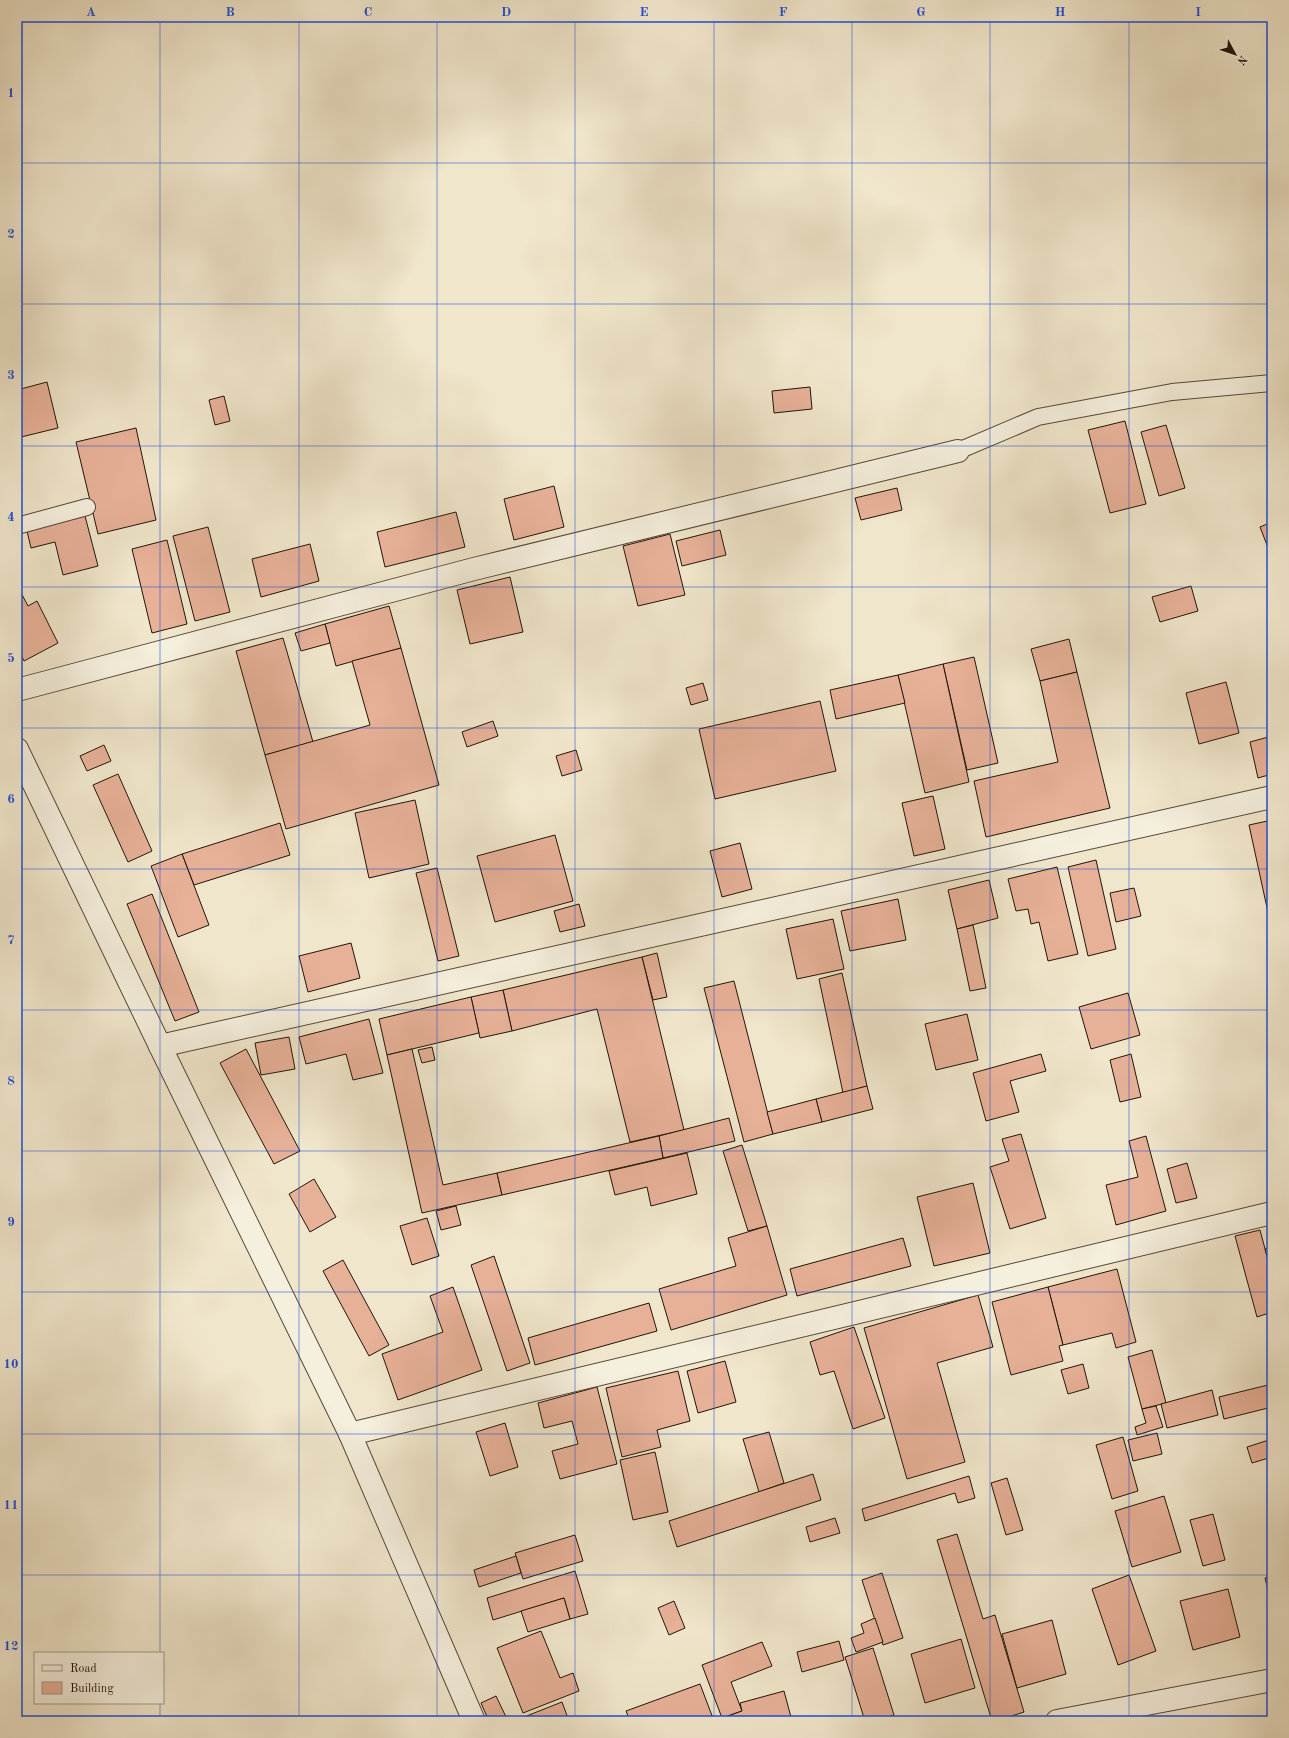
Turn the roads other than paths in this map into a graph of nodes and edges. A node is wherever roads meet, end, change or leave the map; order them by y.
1 (1272, 383) edge
2 (958, 451) joint
3 (87, 507) dead end
4 (17, 526) edge
5 (17, 690) edge
6 (17, 749) edge
7 (1272, 797) edge
8 (160, 1046) junction
9 (1272, 1213) edge
10 (350, 1434) junction
11 (1272, 1680) edge
12 (474, 1721) edge
13 (1059, 1721) edge

1 - 2 lane
2 - 5 street
3 - 4 lane
6 - 8 street
7 - 8 street
8 - 10 street
9 - 10 street
10 - 12 street
11 - 13 street

